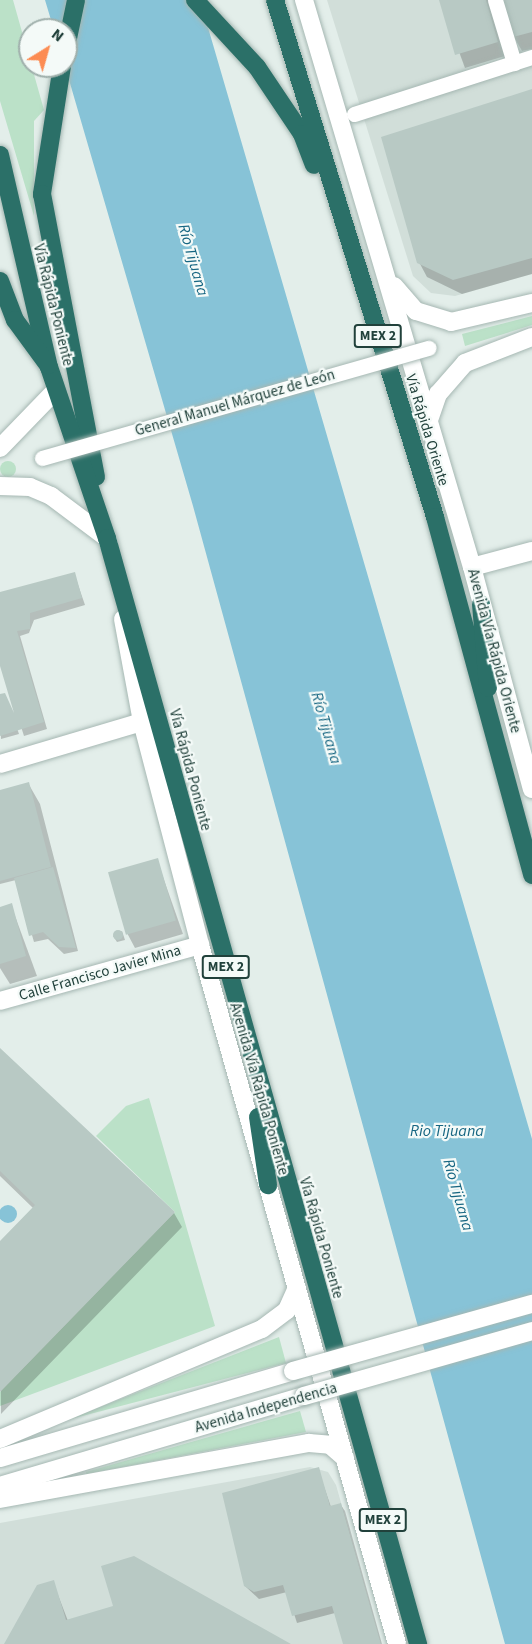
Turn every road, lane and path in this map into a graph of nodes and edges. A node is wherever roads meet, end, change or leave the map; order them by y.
1 (76, 0) edge
2 (195, 0) edge
3 (276, 0) edge
4 (303, 0) edge
5 (495, 0) edge
6 (72, 18) edge
7 (532, 57) edge
8 (514, 63) junction
9 (60, 78) edge
10 (354, 114) dead end
11 (0, 155) edge
12 (0, 197) edge
13 (18, 239) junction
14 (387, 277) junction
15 (0, 281) edge
16 (532, 303) edge
17 (532, 337) edge
18 (429, 348) dead end
19 (49, 366) junction
20 (56, 390) junction
21 (429, 420) junction
22 (0, 448) edge
23 (42, 458) dead end
24 (0, 486) edge
25 (455, 512) joint
26 (107, 538) junction
27 (532, 550) edge
28 (472, 567) junction
29 (457, 604) junction
30 (481, 604) junction
31 (142, 722) junction
32 (493, 741) junction
33 (0, 764) edge
34 (529, 766) edge
35 (532, 789) edge
36 (532, 875) edge
37 (200, 945) junction
38 (0, 1001) edge
39 (249, 1050) junction
40 (268, 1185) junction
41 (297, 1288) junction
42 (532, 1304) edge
43 (532, 1331) edge
44 (0, 1439) edge
45 (0, 1458) edge
46 (345, 1458) junction
47 (0, 1486) edge
48 (0, 1499) edge
49 (397, 1644) edge
50 (418, 1644) edge

1 - 6 highway
2 - 29 highway
3 - 29 highway, Vía Rápida Oriente / MEX 2
4 - 14 main road, Vía Rápida Oriente
5 - 8 street
7 - 8 street
8 - 10 street
9 - 26 highway
11 - 13 highway, Vía Rápida Poniente / MEX 2
12 - 13 highway
13 - 19 highway, Vía Rápida Poniente / MEX 2
14 - 16 main road
14 - 21 main road, Vía Rápida Oriente
15 - 19 highway
17 - 21 main road
18 - 23 street, General Manuel Márquez de León, bridge
19 - 20 highway, Vía Rápida Poniente / MEX 2
20 - 22 main road
20 - 26 highway, Vía Rápida Poniente / MEX 2
21 - 25 main road, Vía Rápida Oriente
24 - 26 main road
25 - 28 main road, Avenida Vía Rápida Oriente
26 - 31 main road, Avenida Vía Rápida Poniente
26 - 39 highway, Vía Rápida Poniente / MEX 2
27 - 28 main road
28 - 30 main road, Avenida Vía Rápida Oriente
29 - 32 highway, Vía Rápida Oriente / MEX 2
30 - 32 highway
30 - 34 main road, Avenida Vía Rápida Oriente
31 - 33 main road
31 - 37 main road, Avenida Vía Rápida Poniente
32 - 36 highway, Vía Rápida Oriente / MEX 2
34 - 35 main road, Avenida Vía Rápida Oriente
37 - 38 main road, Calle Francisco Javier Mina
37 - 40 main road, Avenida Vía Rápida Poniente
39 - 40 highway
39 - 50 highway, Vía Rápida Poniente / MEX 2
40 - 41 main road, Avenida Vía Rápida Poniente
41 - 44 main road
41 - 46 main road, Avenida Vía Rápida Poniente
42 - 45 main road, Avenida Independencia, bridge
43 - 47 main road, Avenida Independencia, bridge
46 - 48 main road
46 - 49 main road, Avenida Vía Rápida Poniente

